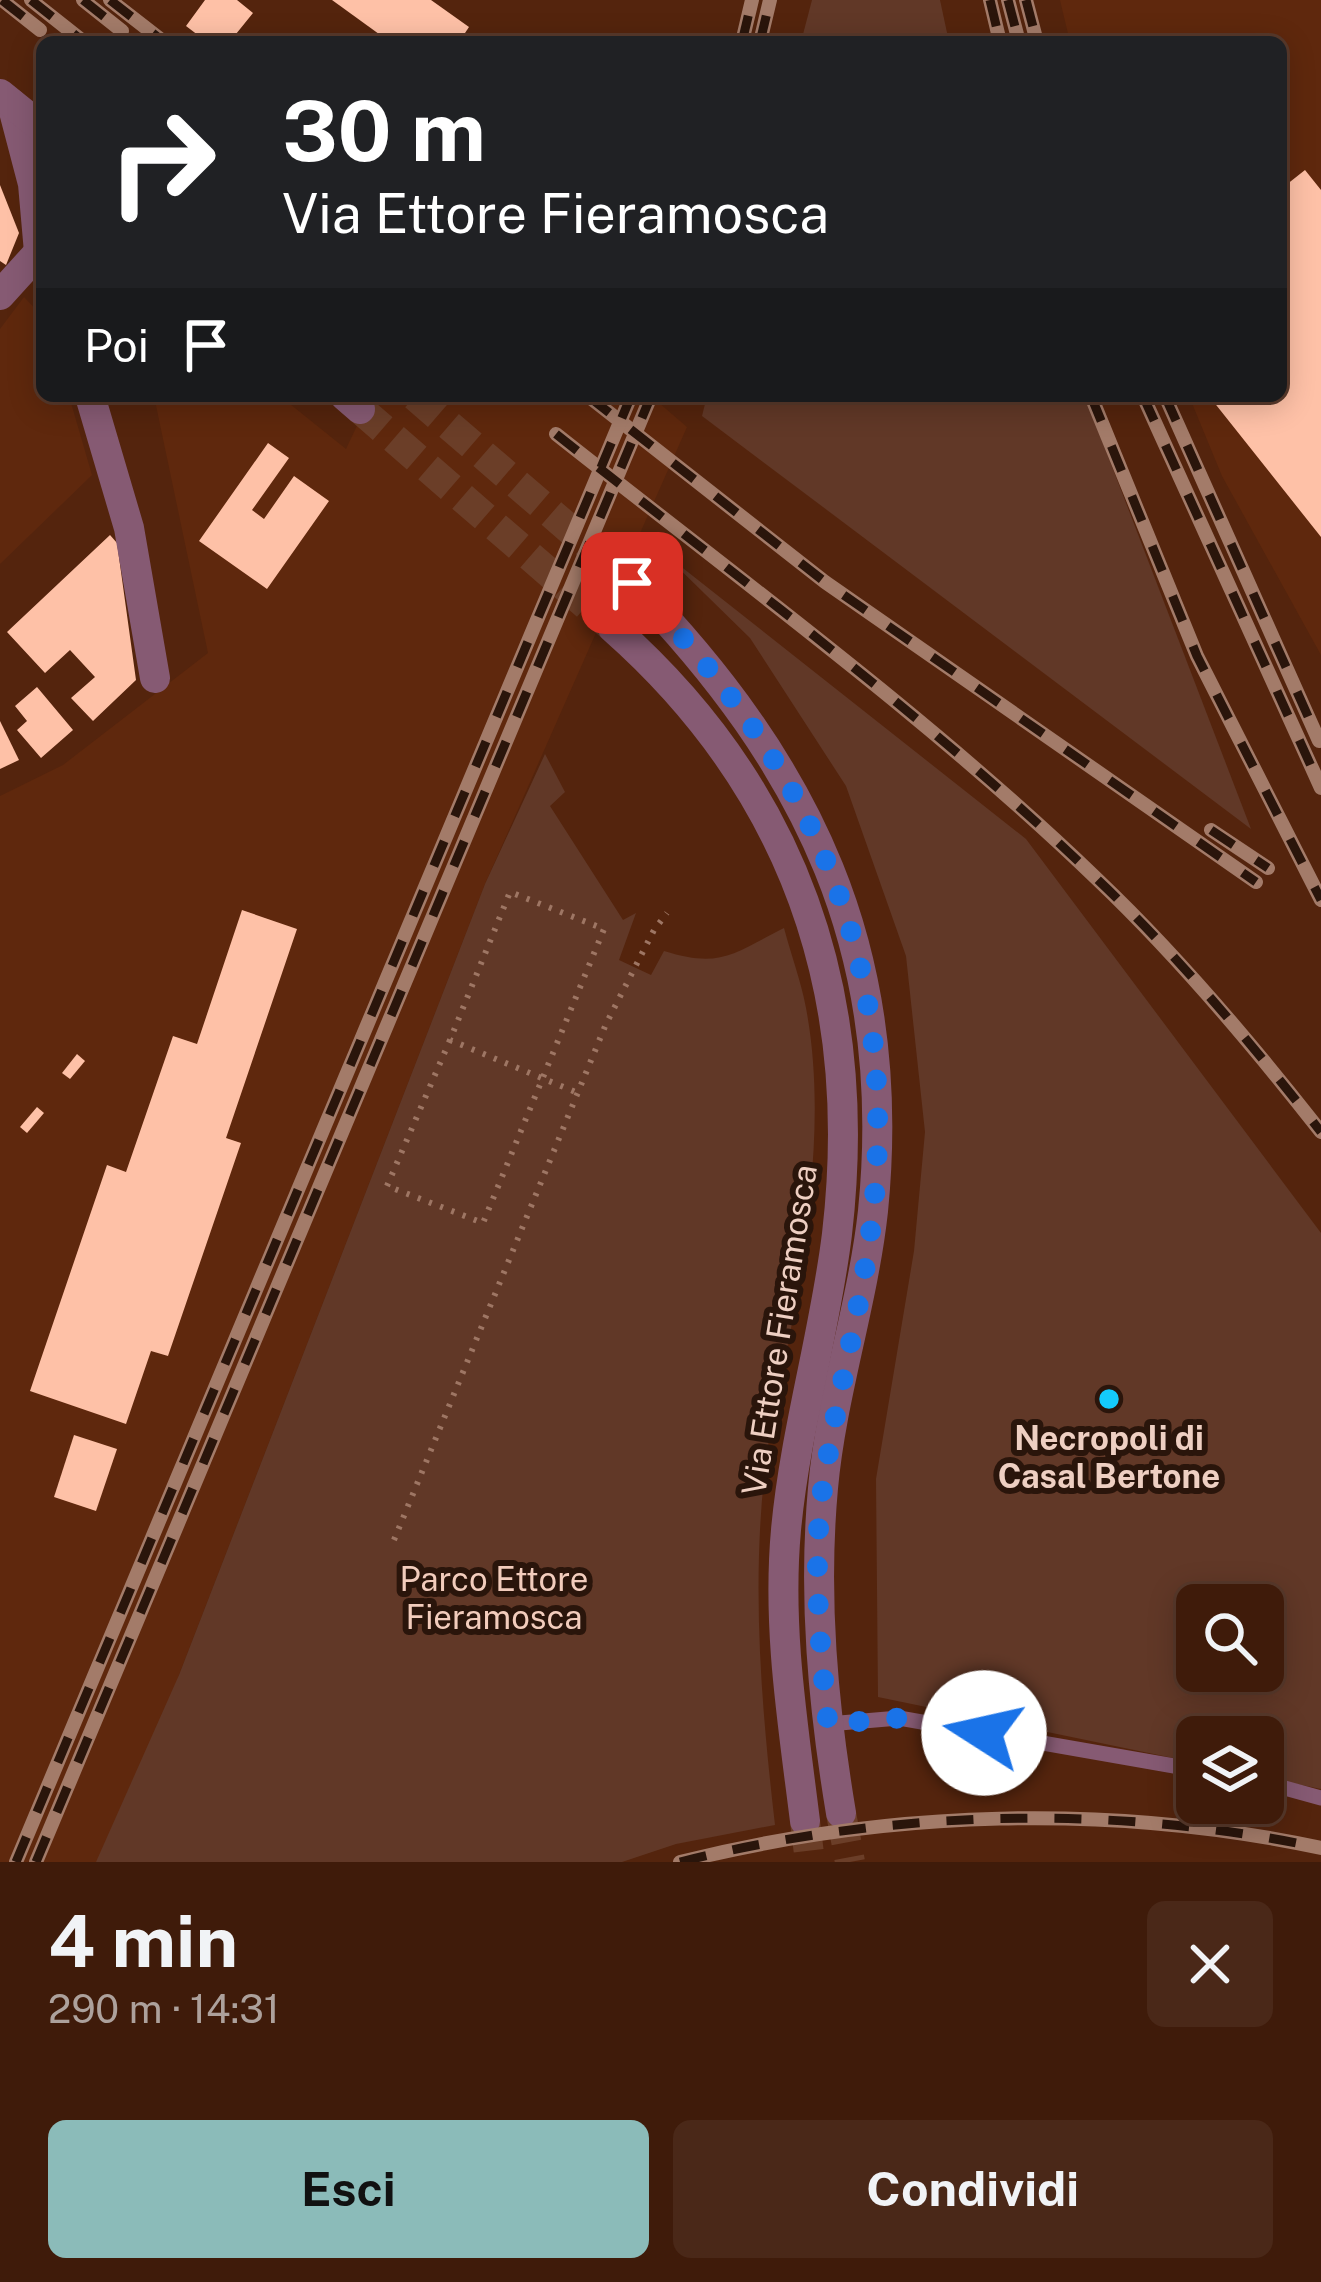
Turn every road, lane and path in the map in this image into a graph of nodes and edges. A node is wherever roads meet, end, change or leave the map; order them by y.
1 (6, 99) edge
2 (36, 123) edge
3 (36, 213) edge
4 (36, 257) edge
5 (0, 296) edge
6 (92, 402) edge
7 (632, 583) tunnel mouth
8 (613, 628) tunnel mouth
9 (155, 678) dead end
10 (667, 913) dead end
11 (450, 1040) junction
12 (541, 1078) junction
13 (578, 1093) junction
14 (394, 1540) dead end
15 (828, 1724) junction
16 (1176, 1766) edge
17 (1284, 1788) edge
18 (1321, 1798) edge
19 (841, 1813) tunnel mouth
20 (805, 1821) tunnel mouth

1 - 2 street
1 - 3 street
4 - 5 street
6 - 9 street
7 - 15 street, Via Ettore Fieramosca
8 - 20 street, Via Ettore Fieramosca
10 - 13 path
11 - 12 path
11 - 12 path
11 - 12 path
12 - 13 path
13 - 14 path
15 - 16 lane
15 - 19 street, Via Ettore Fieramosca
17 - 18 lane

